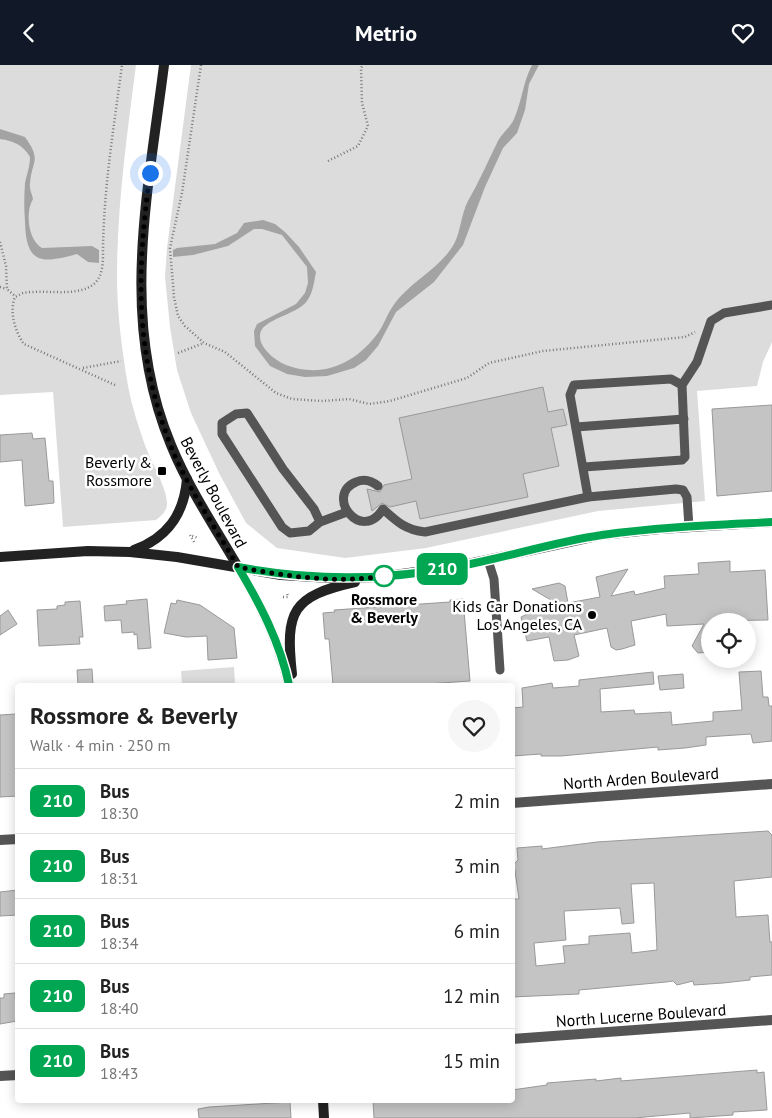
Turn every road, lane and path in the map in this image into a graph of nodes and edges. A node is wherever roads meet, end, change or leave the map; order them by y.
1 (122, 65) edge
2 (164, 65) edge
3 (201, 65) edge
4 (363, 65) edge
5 (328, 161) dead end
6 (0, 242) edge
7 (0, 287) edge
8 (7, 289) junction
9 (15, 297) junction
10 (772, 305) edge
11 (697, 326) dead end
12 (204, 343) junction
13 (178, 353) dead end
14 (120, 361) dead end
15 (82, 369) junction
16 (115, 385) dead end
17 (682, 385) junction
18 (684, 419) junction
19 (576, 427) junction
20 (584, 467) junction
21 (187, 479) junction
22 (378, 486) dead end
23 (588, 497) junction
24 (347, 512) junction
25 (320, 522) junction
26 (772, 522) edge
27 (689, 527) junction
28 (185, 531) dead end
29 (190, 535) junction
30 (198, 538) dead end
31 (194, 543) dead end
32 (130, 552) junction
33 (0, 557) edge
34 (488, 560) junction
35 (238, 567) junction
36 (380, 577) junction
37 (287, 593) dead end
38 (283, 597) dead end
39 (500, 670) dead end
40 (288, 683) edge
41 (293, 683) edge
42 (772, 784) edge
43 (515, 803) edge
44 (15, 839) edge
45 (0, 840) edge
46 (772, 1020) edge
47 (515, 1039) edge
48 (15, 1075) edge
49 (0, 1076) edge
50 (323, 1103) edge
51 (324, 1118) edge

1 - 9 path
2 - 21 main road, Beverly Boulevard
3 - 12 path
4 - 5 path
6 - 8 path
7 - 8 path
8 - 9 path
9 - 15 path
10 - 17 lane
11 - 12 path
12 - 13 path
14 - 15 path
15 - 16 path
17 - 18 lane
17 - 19 lane
18 - 19 lane
18 - 20 lane
19 - 20 lane
20 - 23 lane
21 - 32 main road
21 - 35 main road, Beverly Boulevard
22 - 24 lane
23 - 24 lane
23 - 27 lane
24 - 25 lane
25 - 25 lane
26 - 27 main road
27 - 34 main road
28 - 29 path
29 - 30 path
29 - 31 path
32 - 33 main road
32 - 35 main road
34 - 36 main road
34 - 39 lane
35 - 36 main road
35 - 40 main road, Beverly Boulevard
36 - 41 main road
37 - 38 path
42 - 43 street, North Arden Boulevard
44 - 45 street
46 - 47 street, North Lucerne Boulevard
48 - 49 street
50 - 51 main road

